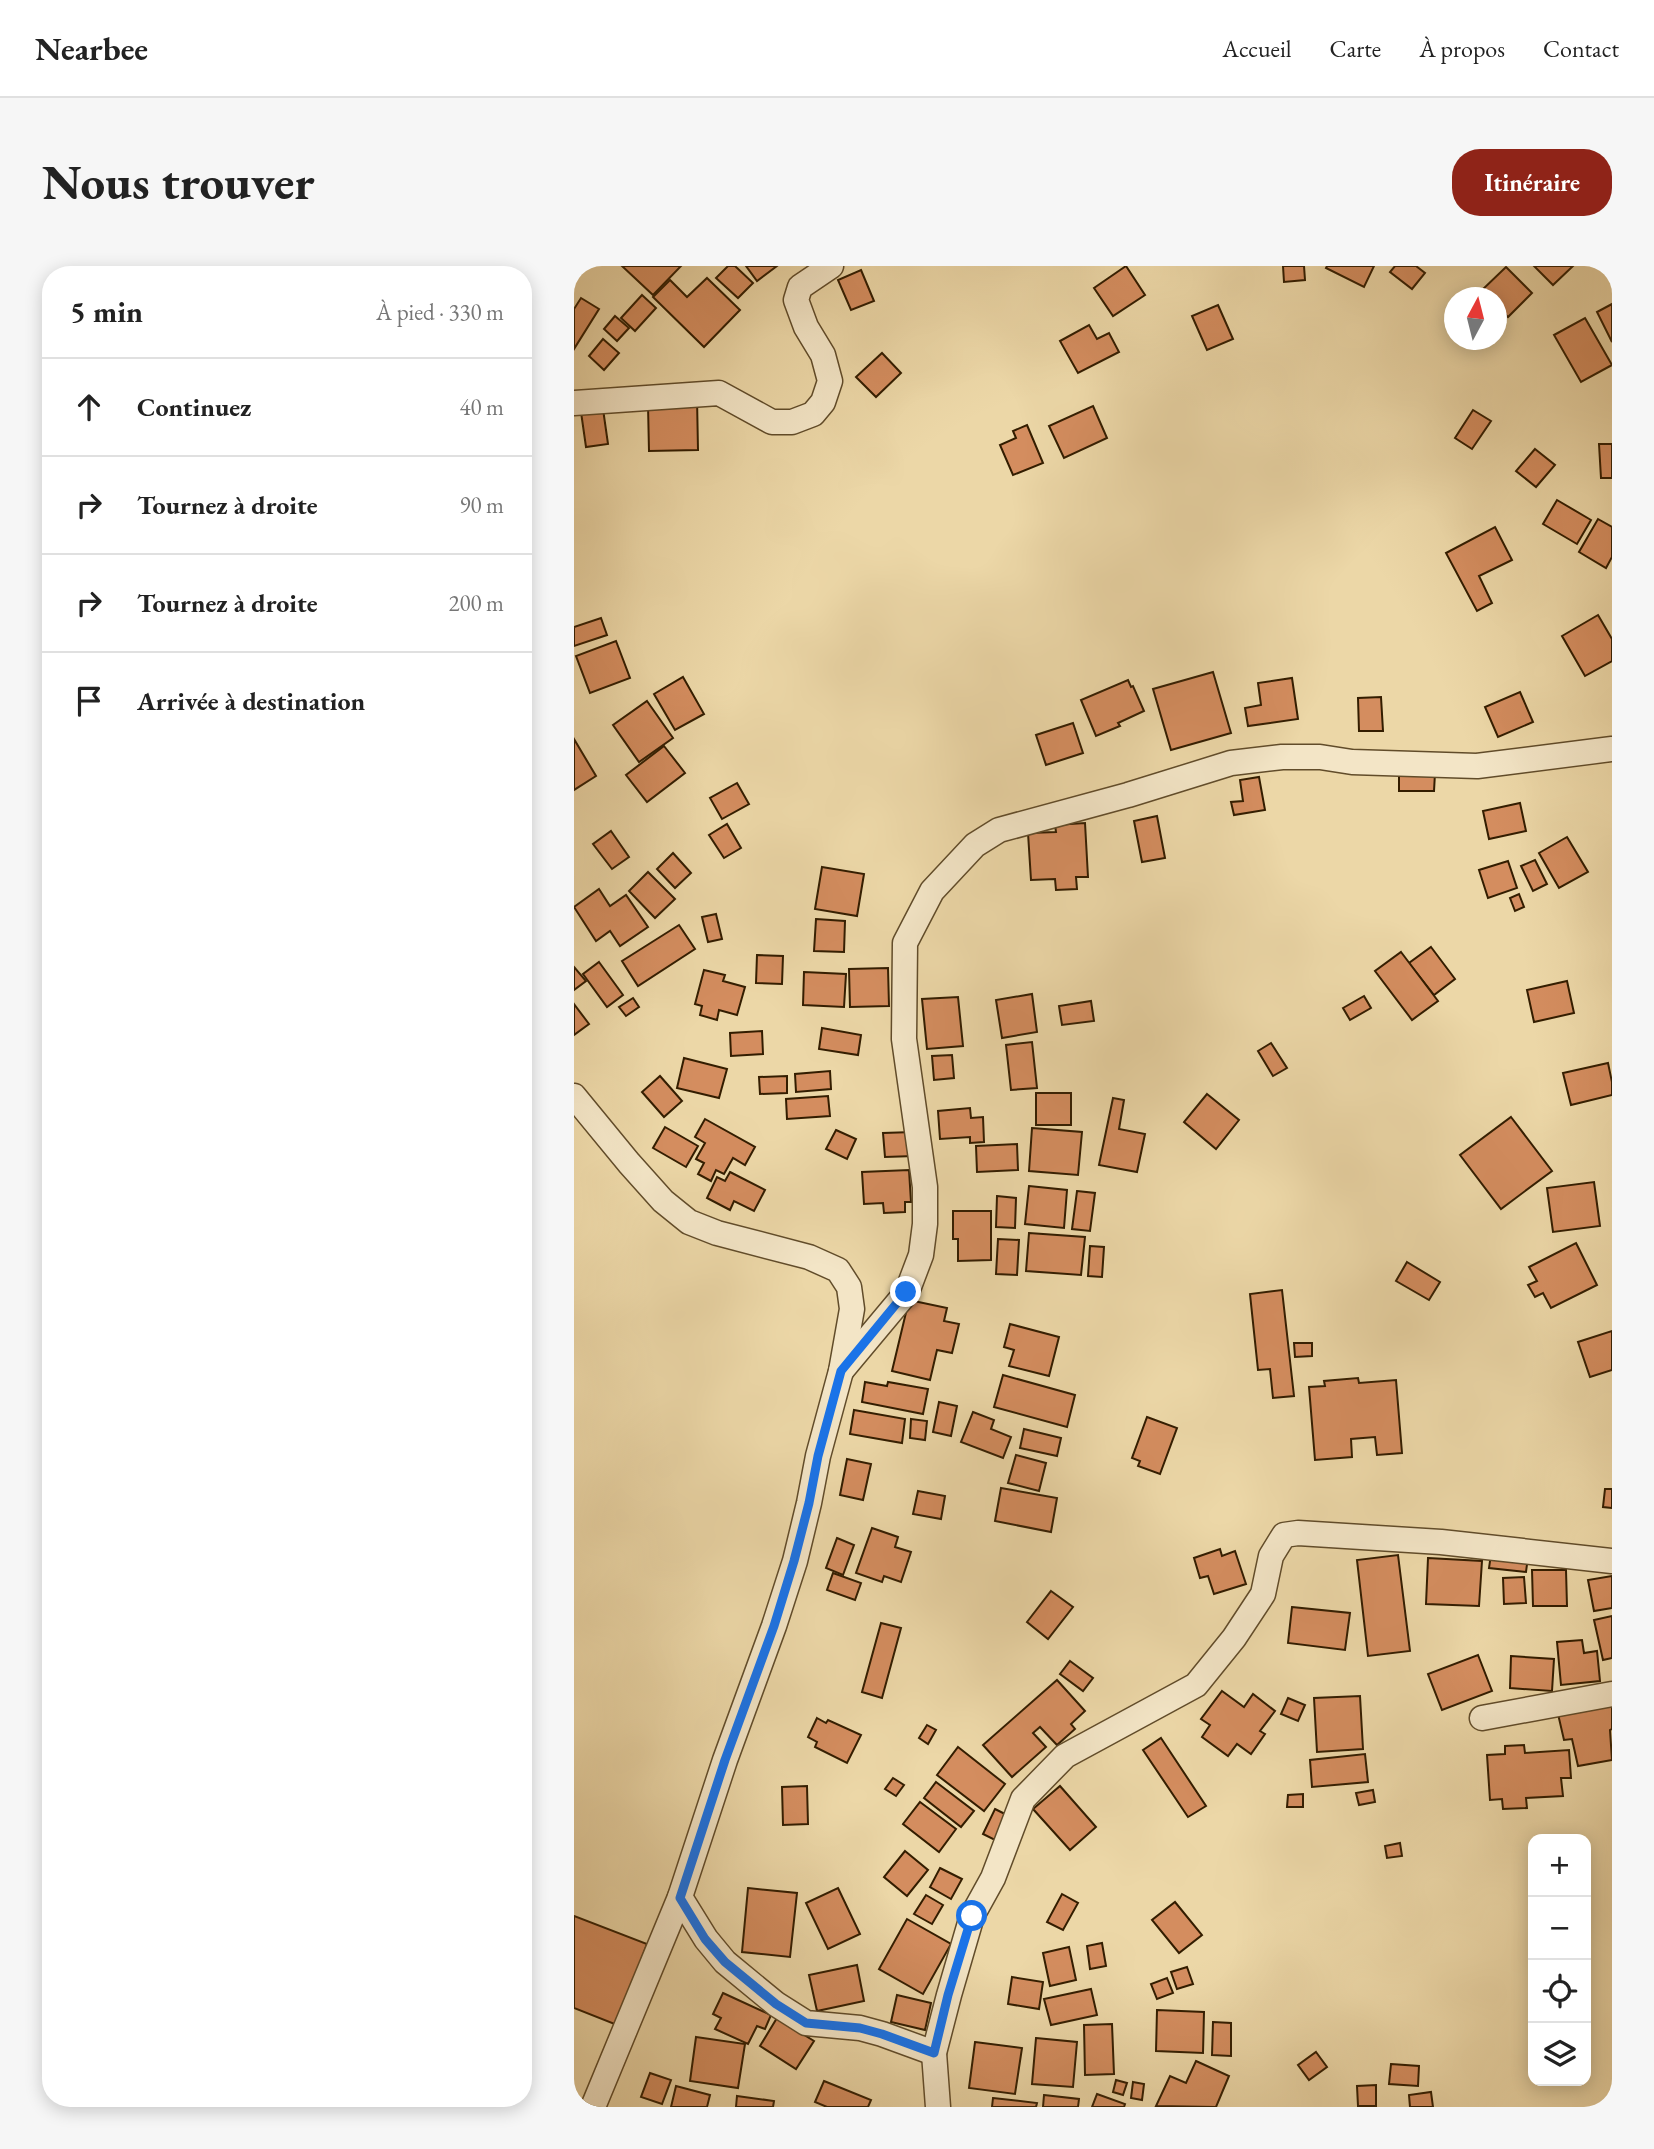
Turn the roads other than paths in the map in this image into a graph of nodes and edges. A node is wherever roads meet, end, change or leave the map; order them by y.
1 (831, 266) edge
2 (574, 403) edge
3 (1612, 749) edge
4 (574, 1096) edge
5 (841, 1371) junction
6 (1612, 1561) edge
7 (1612, 1694) edge
8 (1482, 1718) dead end
9 (680, 1898) junction
10 (934, 2053) junction
11 (593, 2107) edge
12 (938, 2107) edge

1 - 2 street
3 - 5 street
4 - 5 street
5 - 9 street
6 - 10 street
7 - 8 street
9 - 10 street
9 - 11 street
10 - 12 street

